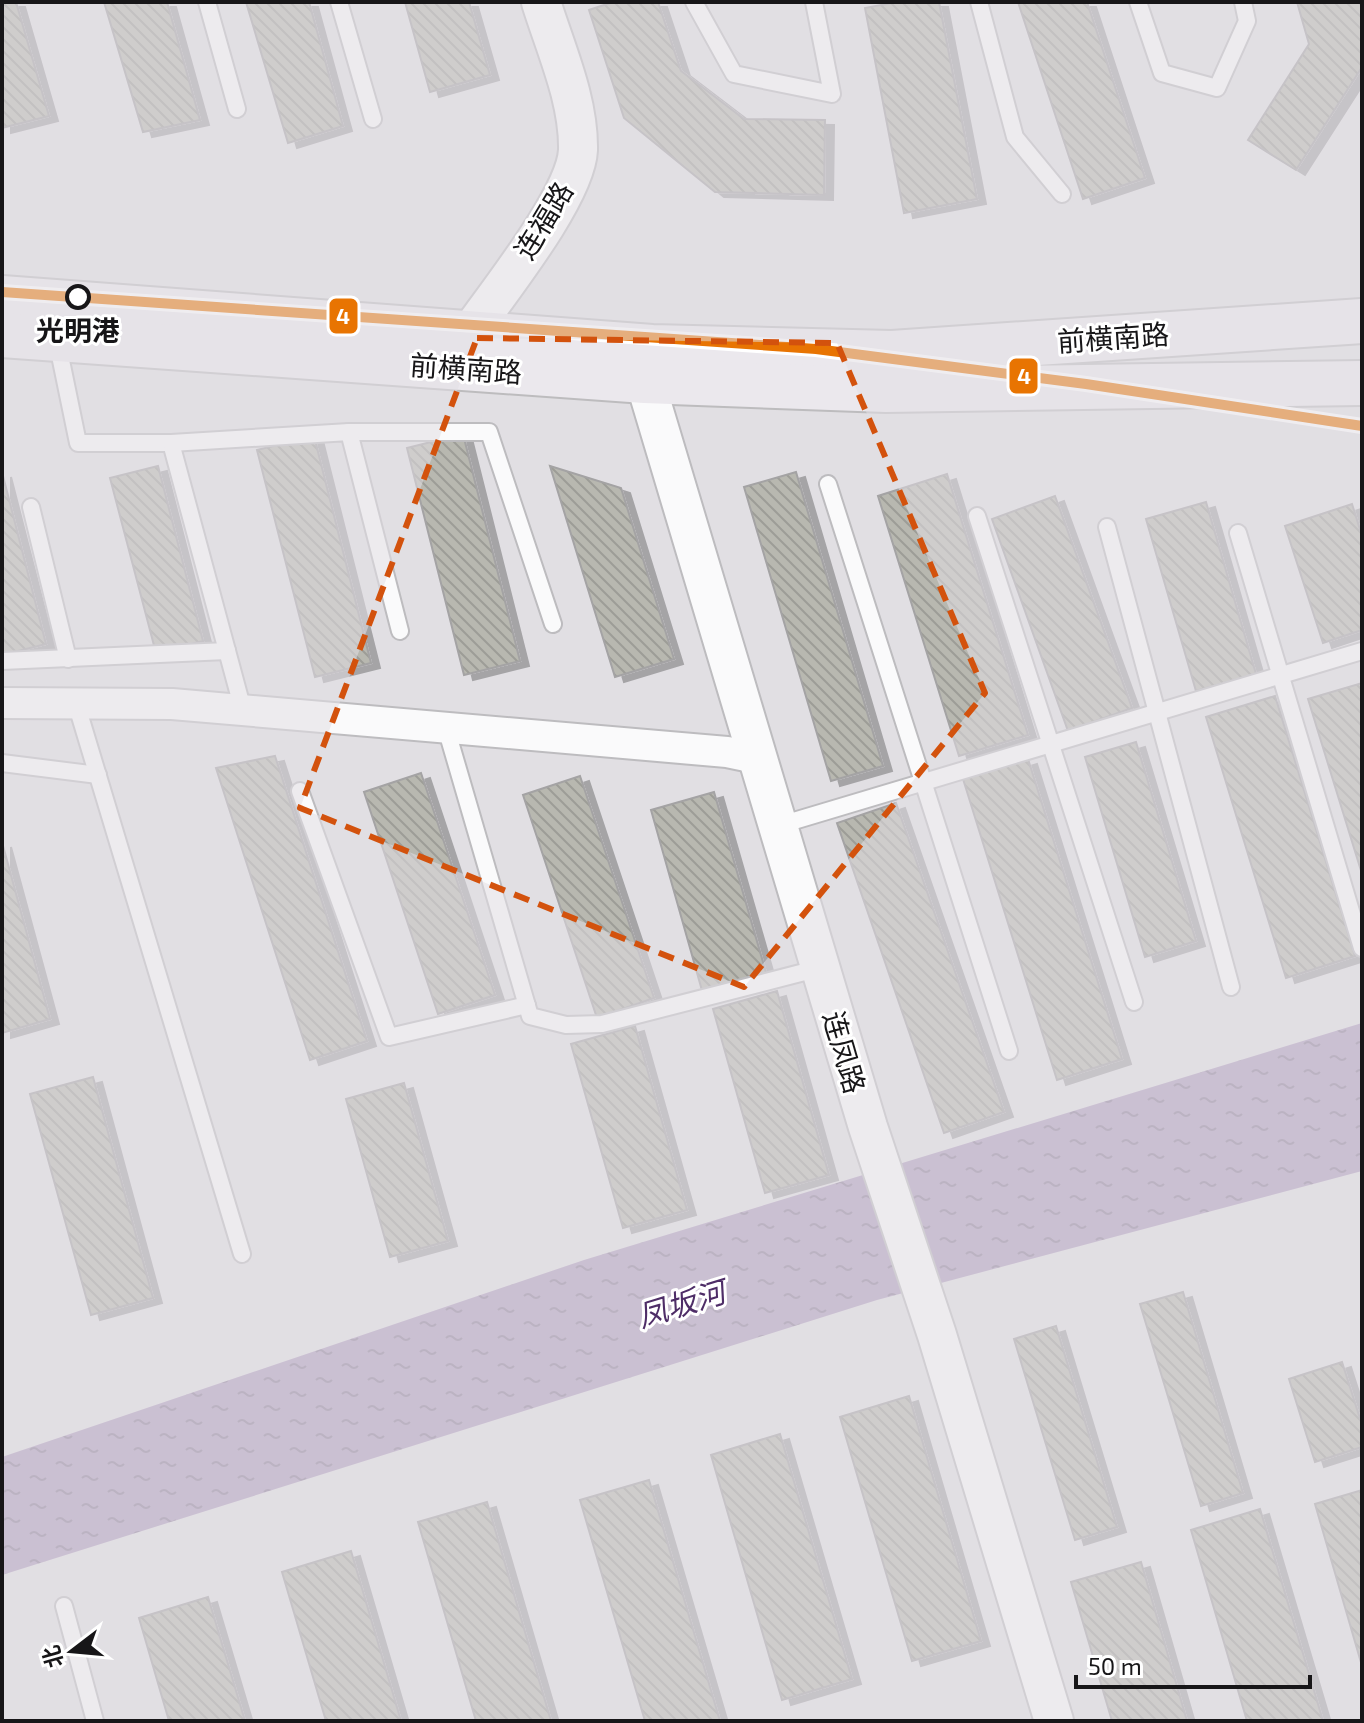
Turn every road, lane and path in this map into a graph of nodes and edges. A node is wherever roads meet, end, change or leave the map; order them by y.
1 (207, 2) edge
2 (339, 2) edge
3 (541, 2) edge
4 (694, 2) edge
5 (814, 2) edge
6 (979, 2) edge
7 (1138, 2) edge
8 (1243, 2) edge
9 (237, 109) dead end
10 (373, 119) dead end
11 (1062, 194) dead end
12 (2, 298) edge
13 (1362, 321) edge
14 (469, 334) junction
15 (2, 335) edge
16 (56, 339) junction
17 (645, 381) junction
18 (1362, 383) edge
19 (349, 432) junction
20 (171, 443) junction
21 (828, 484) dead end
22 (31, 507) dead end
23 (977, 516) dead end
24 (1107, 527) dead end
25 (1238, 533) dead end
26 (553, 624) dead end
27 (400, 631) dead end
28 (227, 651) junction
29 (1362, 651) edge
30 (68, 659) junction
31 (2, 661) edge
32 (1280, 673) junction
33 (2, 703) edge
34 (76, 703) junction
35 (243, 710) junction
36 (1158, 713) junction
37 (446, 728) junction
38 (1050, 745) junction
39 (756, 758) junction
40 (2, 763) edge
41 (98, 775) junction
42 (924, 782) junction
43 (300, 791) dead end
44 (777, 826) junction
45 (1362, 948) edge
46 (821, 968) junction
47 (1231, 987) dead end
48 (1134, 1002) dead end
49 (527, 1005) junction
50 (1009, 1051) dead end
51 (242, 1254) dead end
52 (64, 1606) dead end
53 (95, 1721) edge
54 (1054, 1721) edge

1 - 9 lane
2 - 10 lane
3 - 14 street, 连福路
4 - 5 lane
6 - 11 lane
7 - 8 lane
12 - 14 main road, 前横南路
13 - 14 main road, 前横南路
15 - 16 main road, 前横南路
16 - 17 main road, 前横南路
16 - 20 lane
17 - 18 main road, 前横南路
17 - 39 street, 连凤路
19 - 20 lane
19 - 26 lane
19 - 27 lane
20 - 28 lane
21 - 42 lane
22 - 30 lane
23 - 38 lane
24 - 36 lane
25 - 32 lane
28 - 30 lane
28 - 35 lane
29 - 32 lane
30 - 31 lane
32 - 36 lane
32 - 45 lane
33 - 34 street
34 - 35 street
34 - 41 lane
35 - 37 street
36 - 38 lane
36 - 47 lane
37 - 39 street
37 - 49 lane
38 - 42 lane
38 - 48 lane
39 - 44 street, 连凤路
40 - 41 lane
41 - 51 lane
42 - 44 lane
42 - 50 lane
43 - 49 lane
44 - 46 street, 连凤路
46 - 49 lane
46 - 54 street, 连凤路
52 - 53 lane

